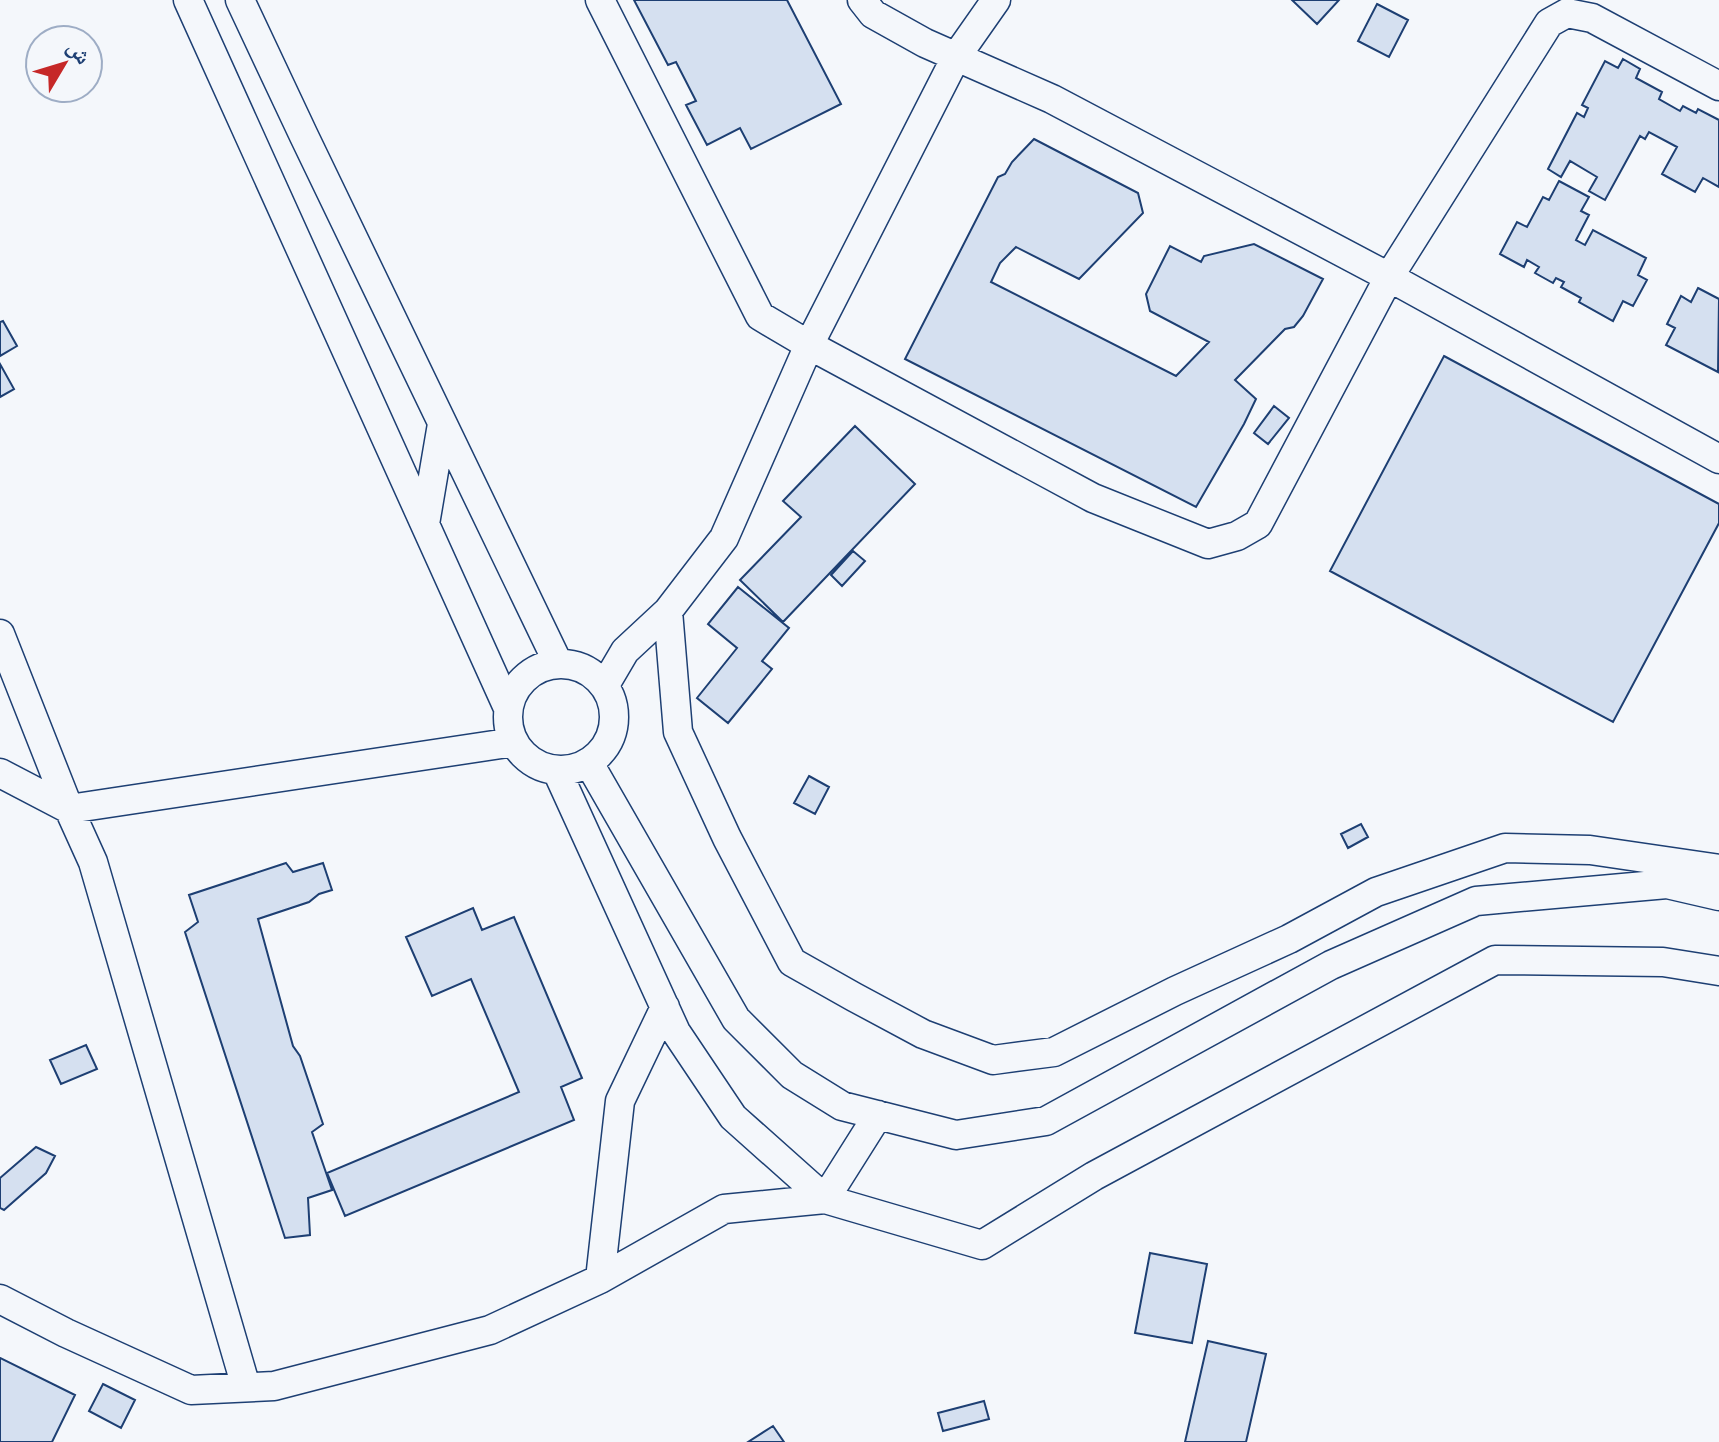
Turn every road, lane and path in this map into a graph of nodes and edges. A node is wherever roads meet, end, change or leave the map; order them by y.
1 (188, 0) edge
2 (240, 0) edge
3 (600, 0) edge
4 (862, 0) edge
5 (996, 0) edge
6 (956, 57) junction
7 (1719, 86) edge
8 (1389, 277) junction
9 (809, 345) junction
10 (442, 424) junction
11 (1719, 459) edge
12 (425, 524) junction
13 (668, 611) junction
14 (0, 634) edge
15 (558, 663) junction
16 (605, 685) junction
17 (508, 708) junction
18 (514, 742) junction
19 (589, 763) junction
20 (557, 771) junction
21 (0, 773) edge
22 (69, 809) junction
23 (1719, 869) edge
24 (1719, 896) edge
25 (1719, 971) edge
26 (665, 1007) junction
27 (878, 1115) junction
28 (825, 1199) junction
29 (600, 1279) junction
30 (0, 1299) edge
31 (246, 1387) junction

1 - 12 street
2 - 10 street
3 - 9 street
4 - 6 street
5 - 6 street
6 - 8 street
6 - 9 street
7 - 8 street
8 - 9 street
8 - 11 street
9 - 13 street
10 - 12 street
10 - 15 street
12 - 17 street
13 - 16 street
13 - 23 street
14 - 22 street
15 - 16 street
15 - 17 street
16 - 19 street
17 - 18 street
18 - 20 street
18 - 22 street
19 - 20 street
19 - 27 street
20 - 26 street
21 - 22 street
22 - 31 street
24 - 27 street
25 - 28 street
26 - 28 street
26 - 29 street
27 - 28 street
28 - 29 street
29 - 31 street
30 - 31 street

